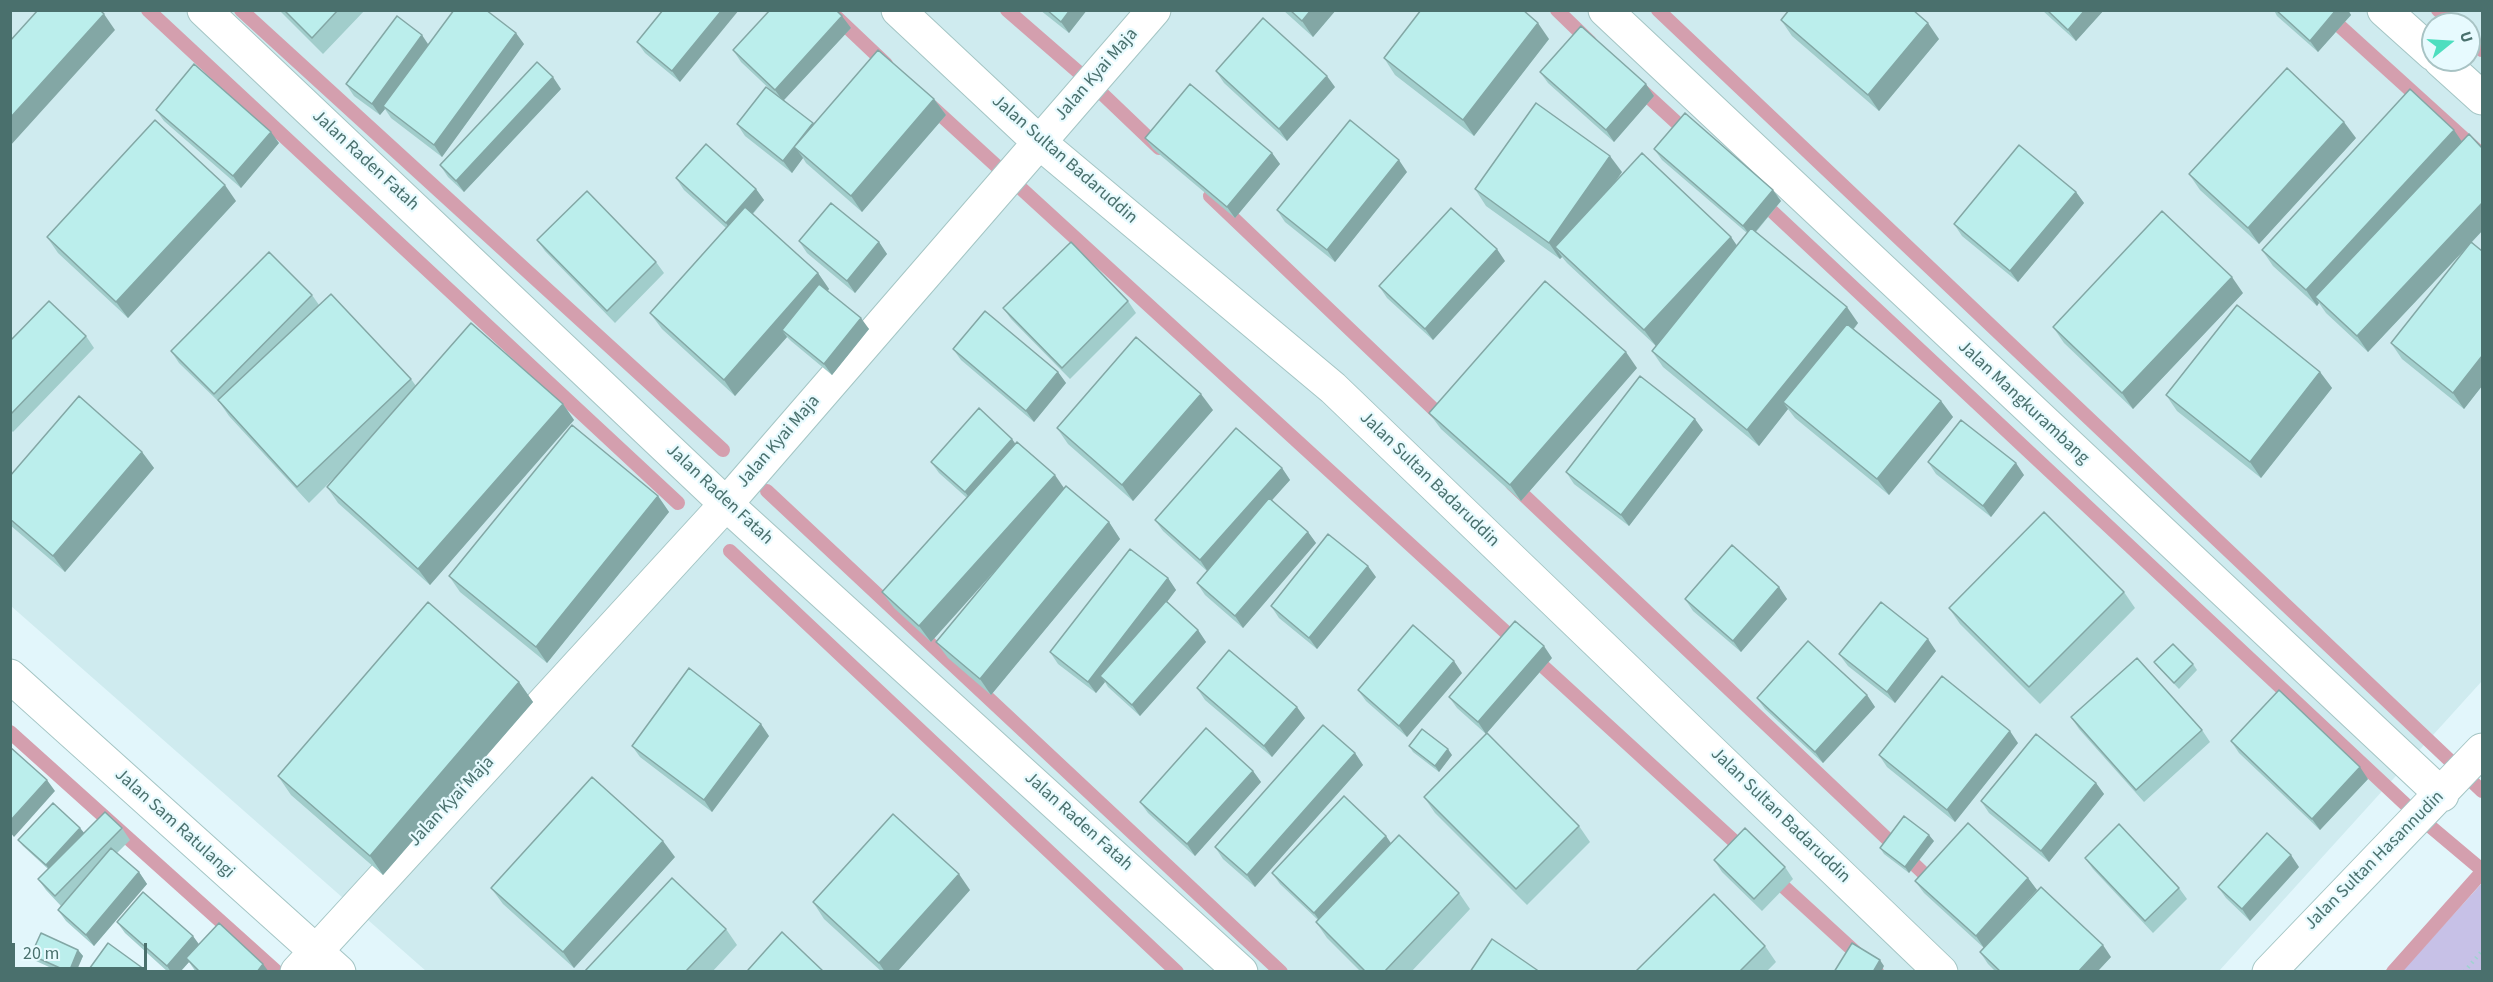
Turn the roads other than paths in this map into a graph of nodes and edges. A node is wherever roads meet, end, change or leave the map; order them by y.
1 (204, 10) edge
2 (898, 10) edge
3 (1154, 10) edge
4 (1605, 10) edge
5 (2384, 10) edge
6 (2421, 43) edge
7 (2453, 72) edge
8 (2482, 98) edge
9 (1039, 142) junction
10 (726, 504) junction
11 (10, 676) edge
12 (2482, 750) edge
13 (2442, 795) junction
14 (317, 965) edge
15 (1241, 972) edge
16 (1941, 972) edge
17 (2269, 972) edge

1 - 10 street, Jalan Raden Fatah
2 - 9 street, Jalan Sultan Badaruddin
3 - 9 street, Jalan Kyai Maja
4 - 13 street, Jalan Mangkurambang
5 - 6 street
7 - 8 street
9 - 10 street, Jalan Kyai Maja
9 - 16 street, Jalan Sultan Badaruddin
10 - 14 street, Jalan Kyai Maja
10 - 15 street, Jalan Raden Fatah
11 - 14 street, Jalan Sam Ratulangi
12 - 13 street, Jalan Sultan Hasannudin
13 - 17 street, Jalan Sultan Hasannudin

